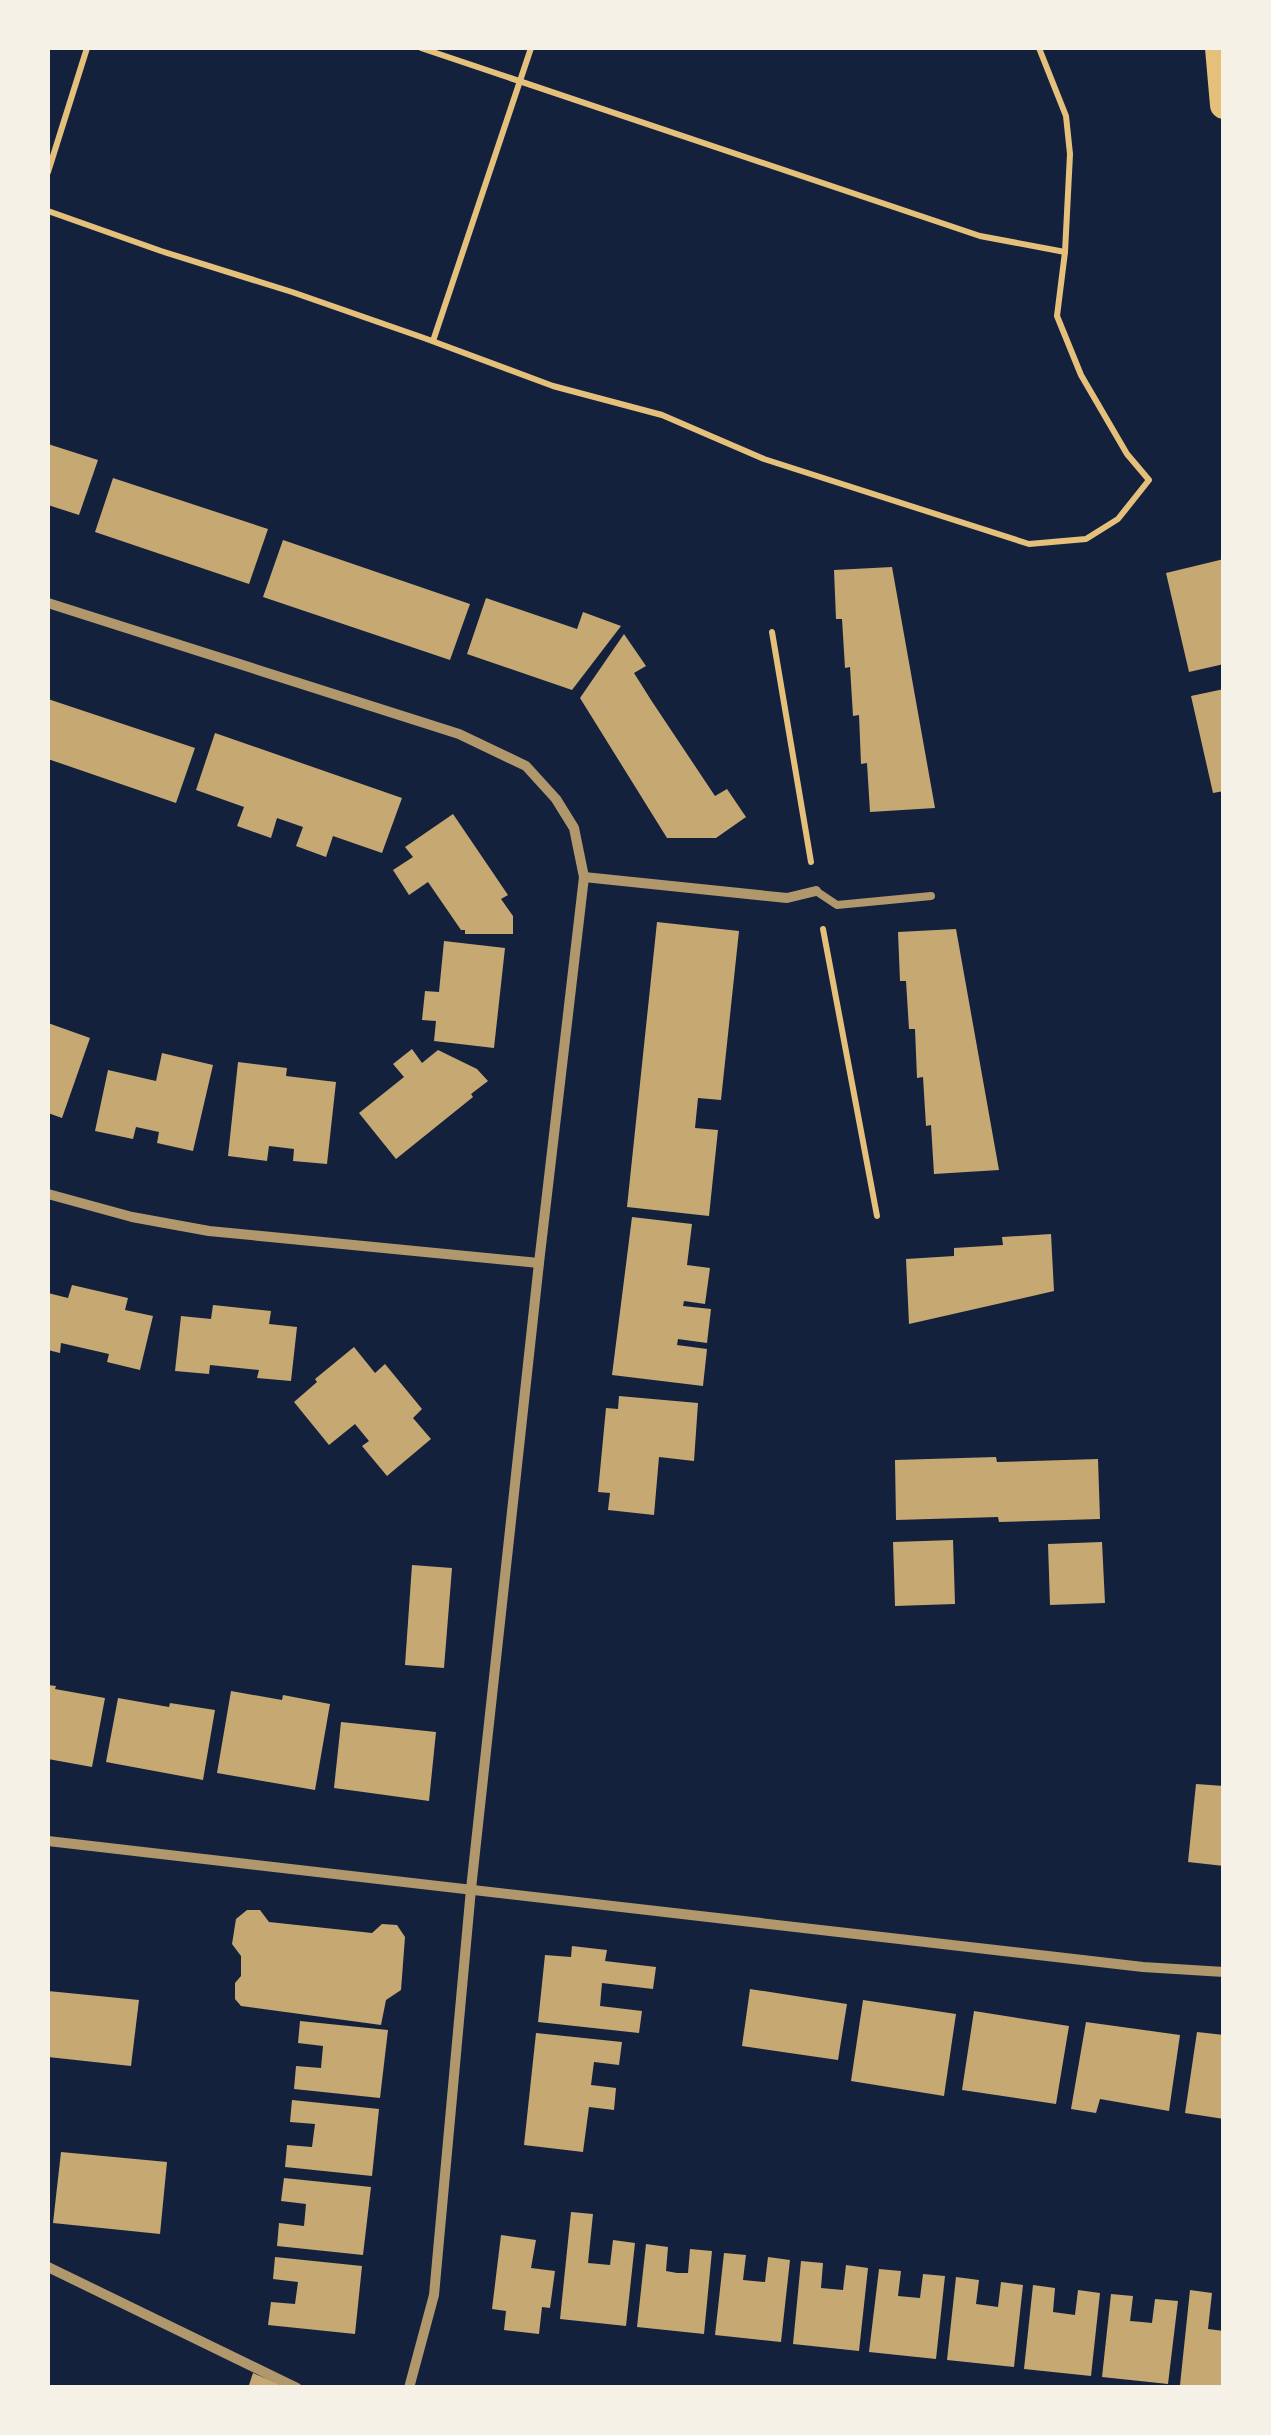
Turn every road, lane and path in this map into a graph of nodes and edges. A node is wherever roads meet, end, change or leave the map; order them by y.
1 (87, 48) edge
2 (421, 48) edge
3 (531, 48) edge
4 (1038, 48) edge
5 (1219, 48) edge
6 (520, 80) junction
7 (1224, 105) edge
8 (48, 172) edge
9 (48, 211) edge
10 (1065, 252) junction
11 (433, 341) junction
12 (48, 603) edge
13 (584, 877) junction
14 (816, 892) joint
15 (931, 896) dead end
16 (48, 1194) edge
17 (539, 1263) junction
18 (48, 1841) edge
19 (471, 1888) junction
20 (1224, 1972) edge
21 (48, 2267) edge
22 (297, 2388) edge
23 (409, 2388) edge

1 - 8 path
2 - 6 path
3 - 6 path
4 - 10 path
5 - 7 highway
6 - 10 path
6 - 11 path
9 - 11 path
10 - 11 path
12 - 13 street
13 - 14 street
13 - 17 street
14 - 15 lane
16 - 17 street
17 - 19 street
18 - 19 street
19 - 20 street
19 - 23 street
21 - 22 street

